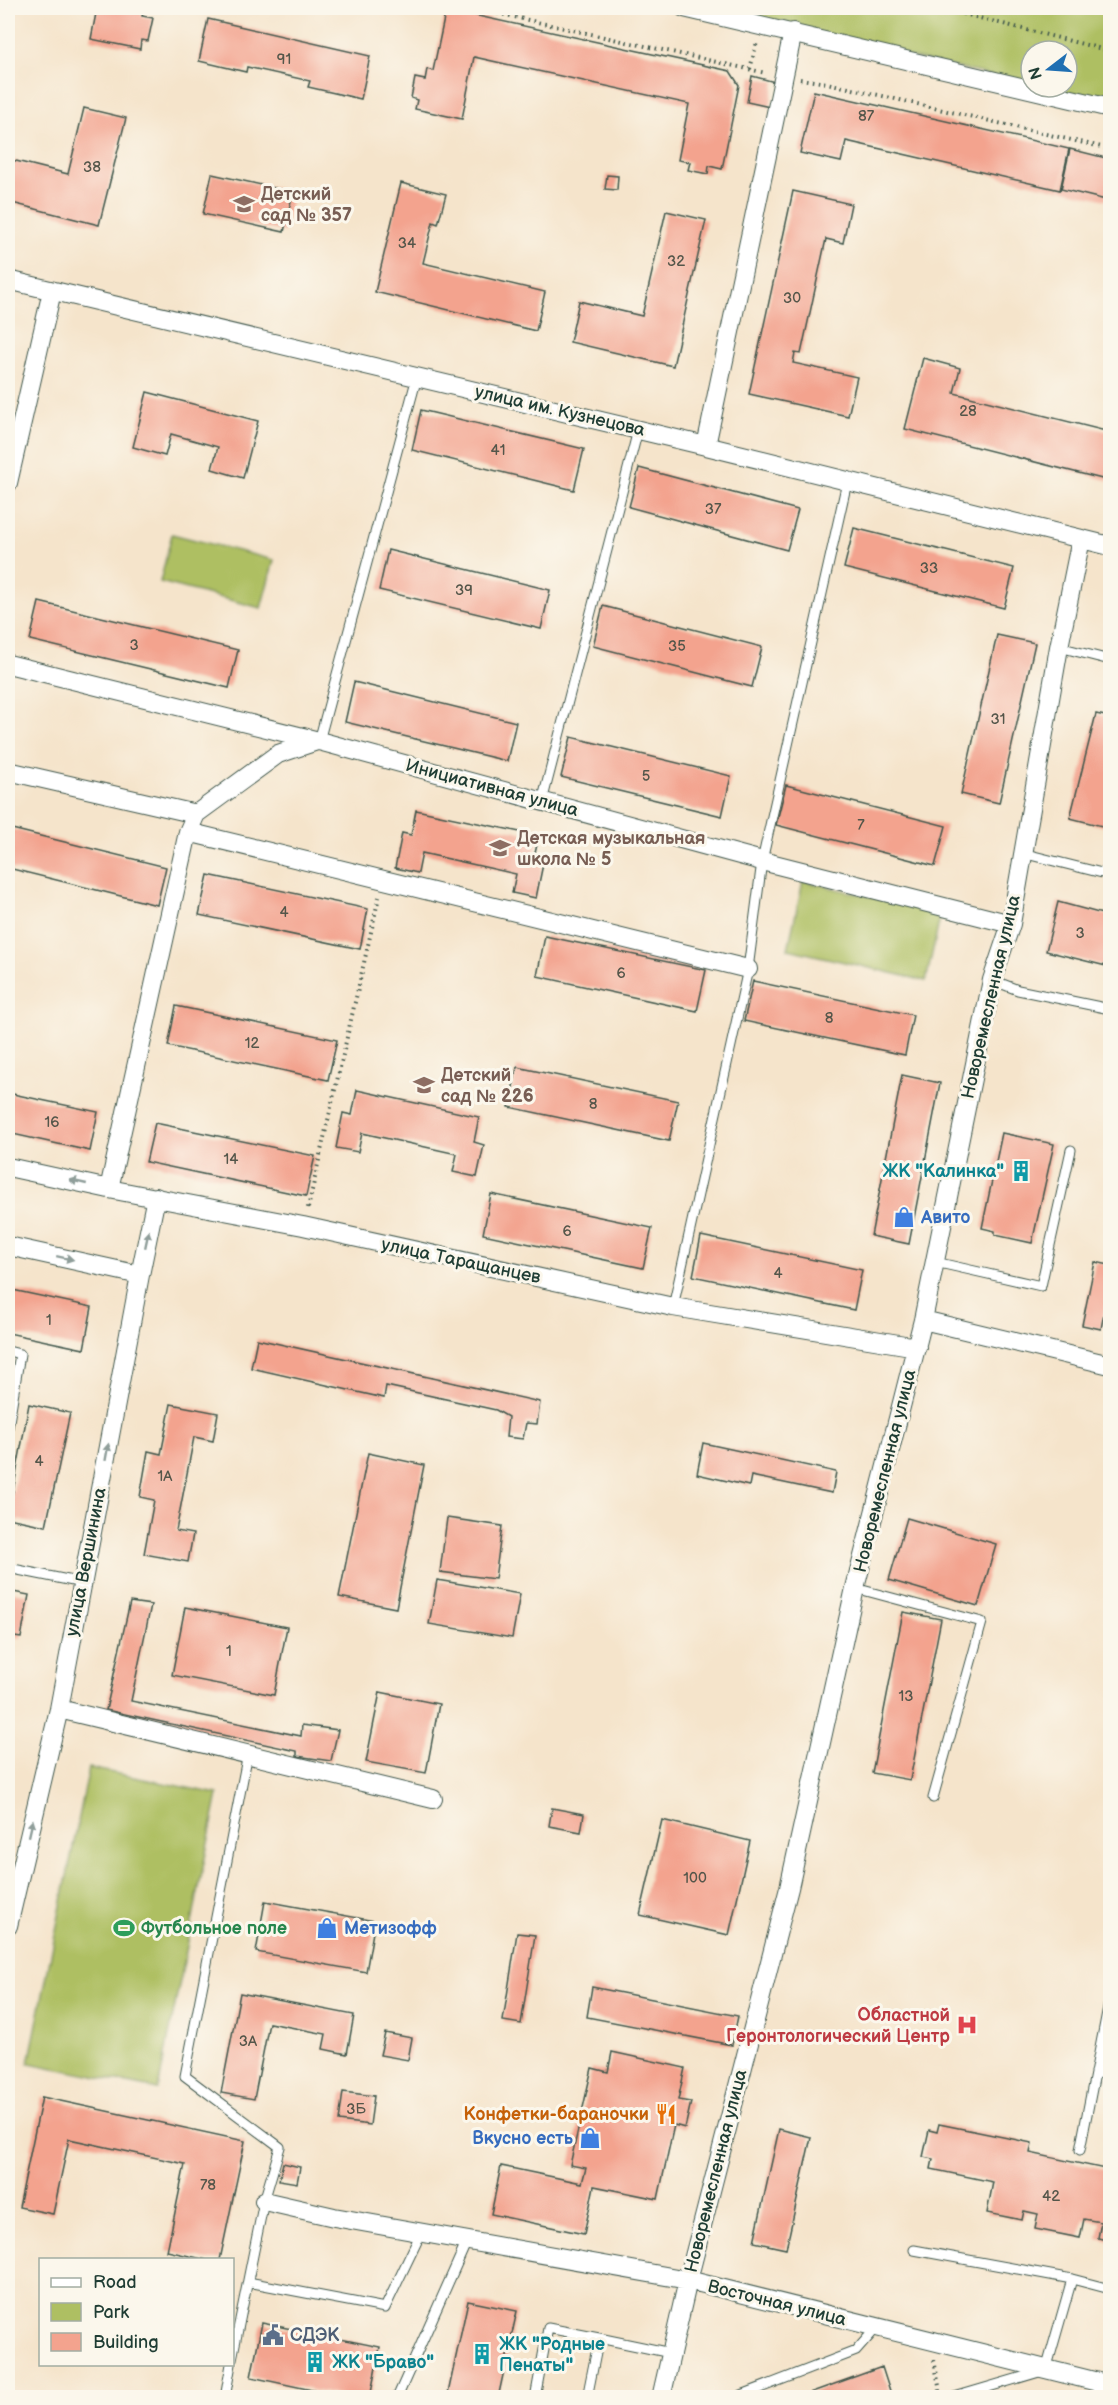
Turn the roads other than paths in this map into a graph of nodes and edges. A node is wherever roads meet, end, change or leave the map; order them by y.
1 (684, 8) edge
2 (793, 32) junction
3 (1110, 108) edge
4 (8, 280) edge
5 (52, 291) junction
6 (417, 377) junction
7 (638, 430) junction
8 (706, 446) junction
9 (847, 482) junction
10 (8, 483) edge
11 (1081, 539) junction
12 (1110, 546) edge
13 (1059, 647) junction
14 (1110, 660) edge
15 (8, 664) edge
16 (319, 741) junction
17 (8, 771) edge
18 (542, 802) junction
19 (196, 814) junction
20 (188, 832) junction
21 (1022, 853) junction
22 (762, 861) junction
23 (1110, 875) edge
24 (1011, 924) junction
25 (748, 969) junction
26 (992, 980) junction
27 (1110, 1009) edge
28 (1071, 1150) dead end
29 (8, 1167) edge
30 (109, 1189) junction
31 (156, 1197) junction
32 (8, 1246) edge
33 (935, 1262) junction
34 (140, 1275) junction
35 (673, 1307) junction
36 (923, 1320) junction
37 (917, 1347) junction
38 (8, 1351) edge
39 (1110, 1365) edge
40 (8, 1428) edge
41 (8, 1568) edge
42 (83, 1583) junction
43 (855, 1588) junction
44 (59, 1709) junction
45 (248, 1753) junction
46 (933, 1798) dead end
47 (433, 1799) dead end
48 (8, 1926) edge
49 (1110, 1997) edge
50 (1095, 2072) junction
51 (1110, 2075) edge
52 (1080, 2150) dead end
53 (264, 2201) junction
54 (421, 2233) junction
55 (467, 2241) junction
56 (914, 2250) dead end
57 (1072, 2279) junction
58 (688, 2280) junction
59 (248, 2282) junction
60 (1110, 2289) edge
61 (874, 2327) junction
62 (599, 2338) junction
63 (234, 2348) edge
64 (671, 2353) junction
65 (231, 2366) edge
66 (1046, 2370) junction
67 (1110, 2385) edge
68 (1110, 2394) edge
69 (225, 2396) edge
70 (240, 2397) edge
71 (397, 2397) edge
72 (535, 2397) edge
73 (587, 2397) edge
74 (661, 2397) edge
75 (734, 2397) edge
76 (951, 2397) edge
77 (1100, 2397) edge

1 - 2 street
2 - 3 street
2 - 8 street
4 - 5 street, улица им. Кузнецова
5 - 6 street, улица им. Кузнецова
5 - 10 street
6 - 7 street, улица им. Кузнецова
6 - 16 lane
7 - 8 street, улица им. Кузнецова
7 - 18 lane
8 - 9 street, улица им. Кузнецова
9 - 11 street, улица им. Кузнецова
9 - 22 lane
11 - 12 street, улица им. Кузнецова
11 - 13 street, Новоремесленная улица
13 - 14 lane
13 - 21 street, Новоремесленная улица
15 - 16 street, Инициативная улица
16 - 18 street, Инициативная улица
16 - 19 street
17 - 19 street
18 - 22 street, Инициативная улица
19 - 20 street
20 - 25 street
20 - 30 street
21 - 23 lane
21 - 24 street, Новоремесленная улица
22 - 24 street, Инициативная улица
22 - 25 lane
24 - 26 street, Новоремесленная улица
25 - 35 lane
26 - 27 lane
26 - 33 street, Новоремесленная улица
28 - 33 lane
30 -> 29 street, улица Таращанцев
30 - 31 street, улица Таращанцев
34 -> 31 street, улица Вершинина
31 - 35 street, улица Таращанцев
32 -> 34 street
33 - 36 street, Новоремесленная улица
42 -> 34 street, улица Вершинина
35 - 37 street, улица Таращанцев
36 - 37 street, Новоремесленная улица
36 - 39 street
37 - 43 street, Новоремесленная улица
38 - 40 lane
41 - 42 lane
42 - 44 street, улица Вершинина
43 - 46 lane
43 - 58 street, Новоремесленная улица
44 - 45 street
48 -> 44 street, улица Вершинина
45 - 47 street
45 - 53 lane
49 - 50 lane
50 - 51 lane
50 - 52 lane
53 - 54 street, Восточная улица
53 - 59 lane
54 - 55 street, Восточная улица
54 - 59 lane
55 - 58 street, Восточная улица
55 - 71 lane
56 - 57 lane
57 - 60 lane
57 - 66 lane
58 - 61 street, Восточная улица
58 - 64 street, Новоремесленная улица
59 - 63 lane
61 - 66 street, Восточная улица
61 - 75 lane
62 - 64 lane
62 - 72 lane
62 - 73 lane
64 - 74 street, Новоремесленная улица
65 - 69 lane
66 - 67 street, Восточная улица
66 - 76 lane
68 - 77 lane
69 - 70 lane

